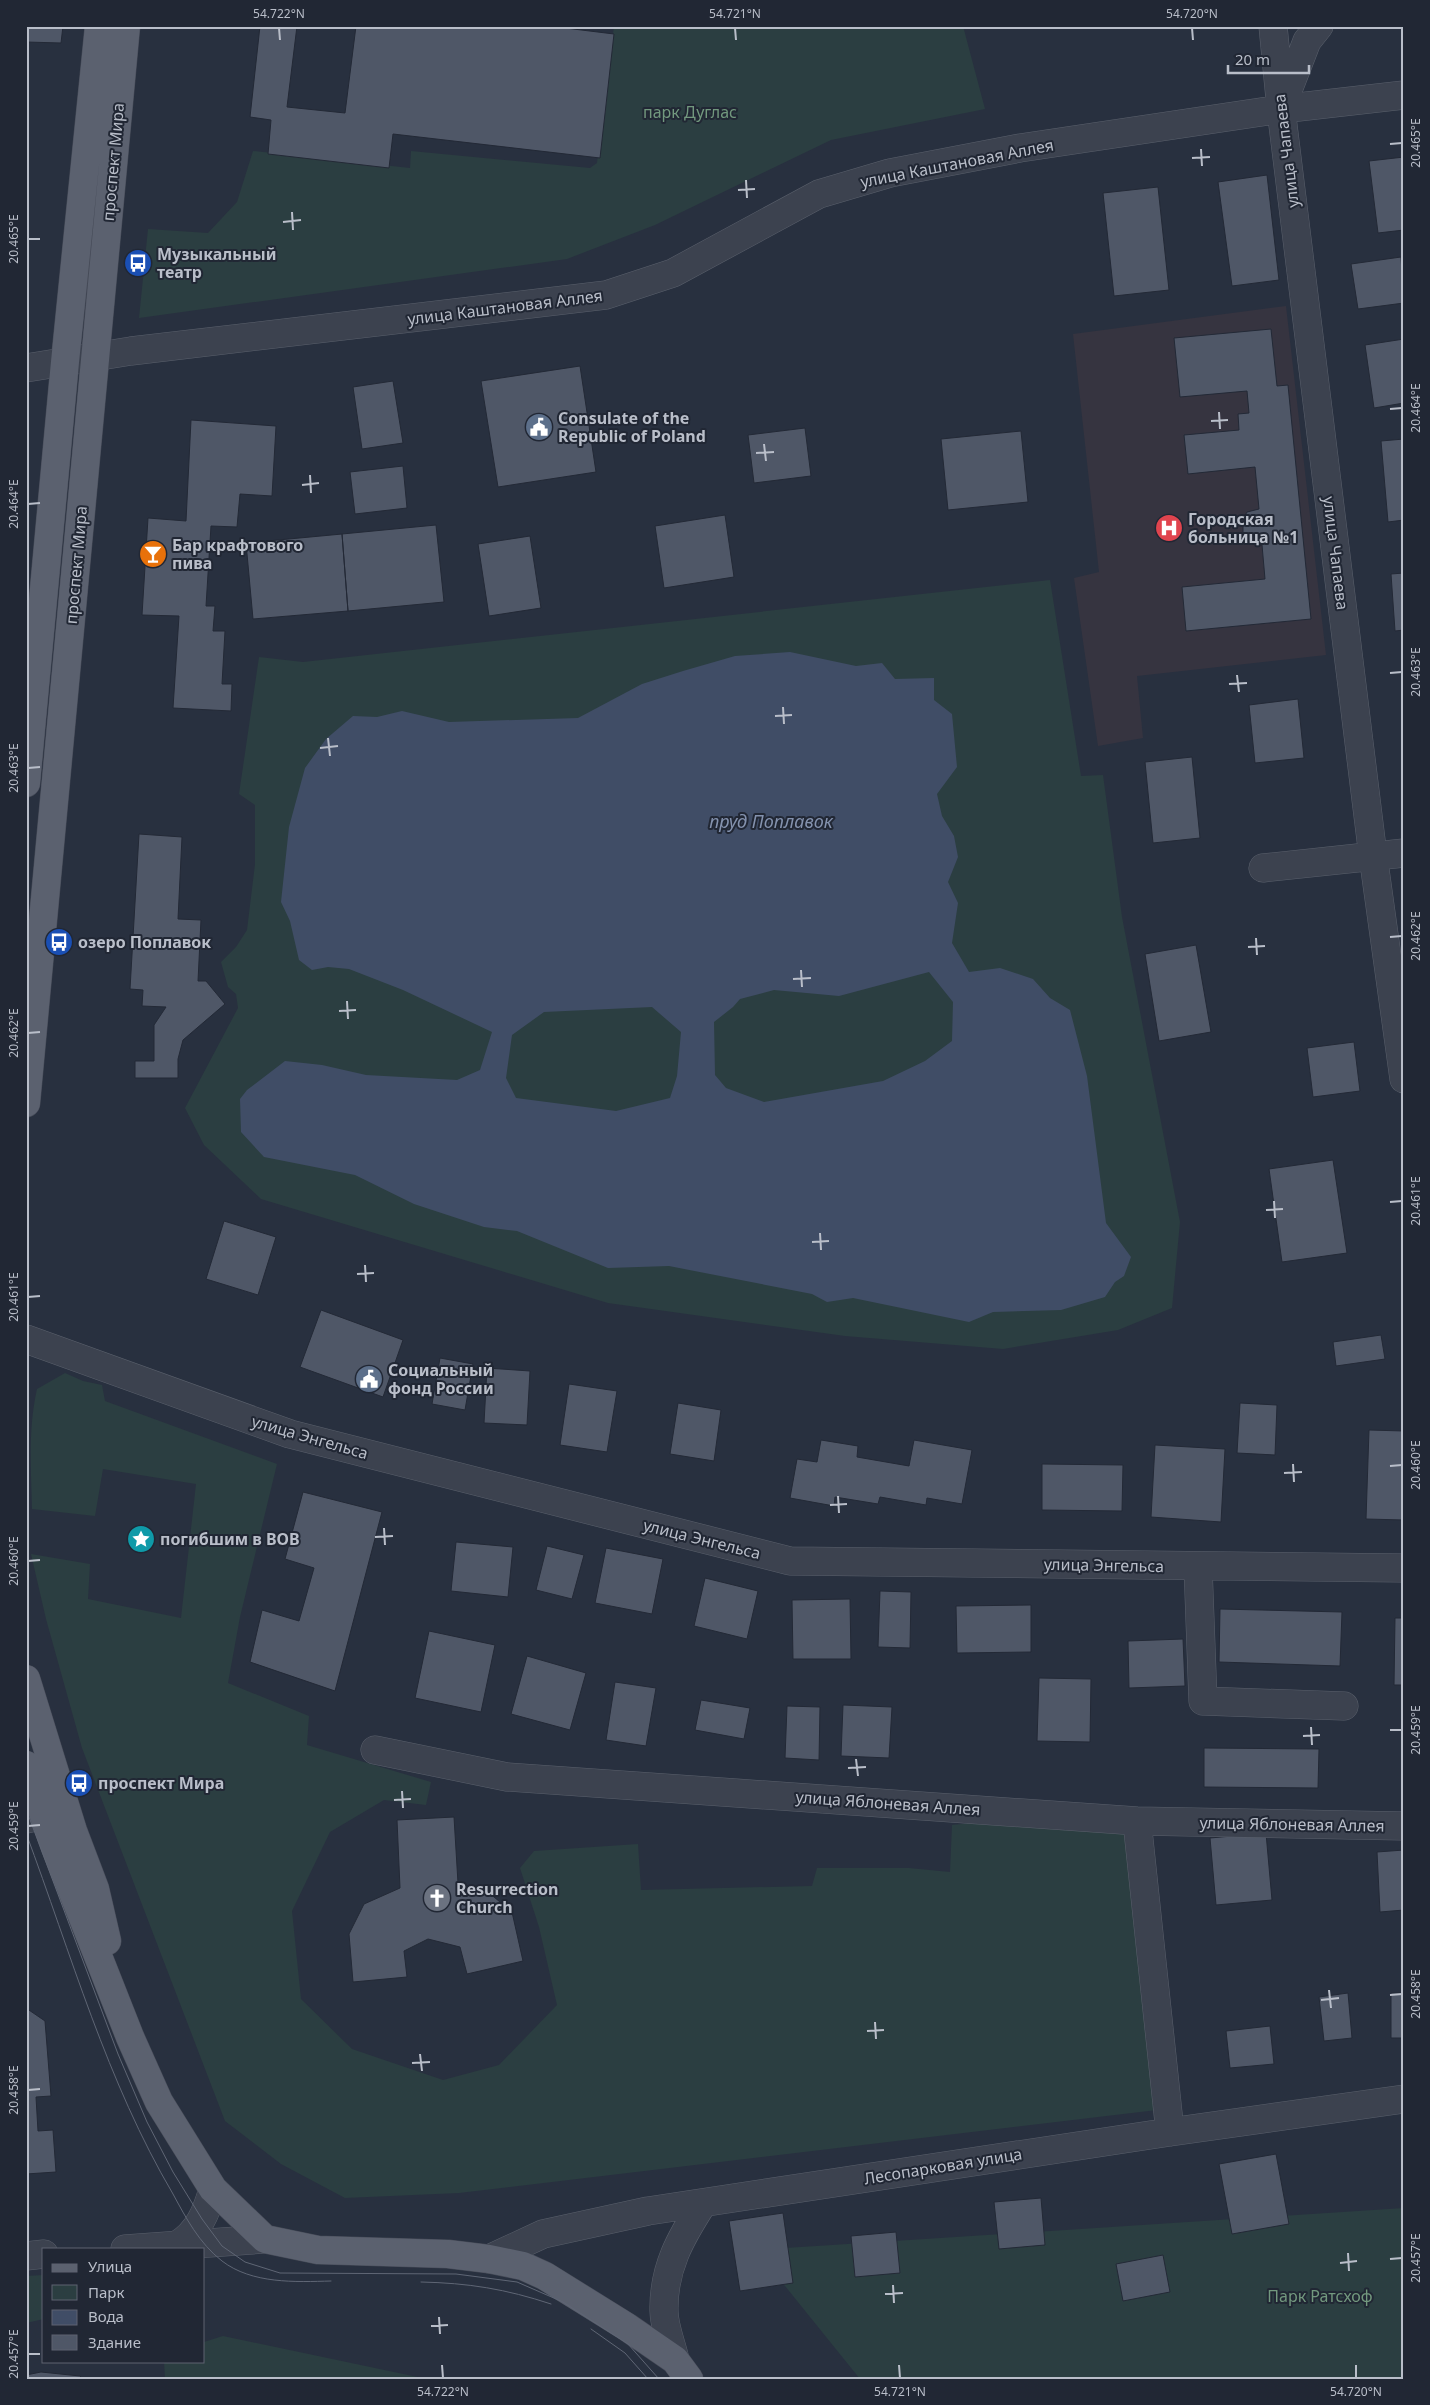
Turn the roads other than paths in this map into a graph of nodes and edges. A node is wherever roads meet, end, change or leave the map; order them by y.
1 (100, 26) edge
2 (126, 26) edge
3 (1273, 26) edge
4 (1319, 26) edge
5 (1404, 95) edge
6 (1281, 109) junction
7 (95, 356) junction
8 (65, 362) junction
9 (26, 368) edge
10 (26, 783) edge
11 (26, 788) edge
12 (54, 789) junction
13 (1404, 854) edge
14 (1373, 855) junction
15 (1263, 868) dead end
16 (1404, 1079) edge
17 (26, 1103) edge
18 (26, 1339) edge
19 (1198, 1566) junction
20 (1404, 1568) edge
21 (26, 1679) edge
22 (1344, 1706) dead end
23 (375, 1750) dead end
24 (26, 1765) edge
25 (35, 1817) edge
26 (1137, 1820) junction
27 (1404, 1826) edge
28 (73, 1831) junction
29 (130, 2037) junction
30 (1404, 2100) edge
31 (1170, 2132) junction
32 (213, 2189) junction
33 (703, 2203) junction
34 (265, 2239) junction
35 (177, 2245) junction
36 (138, 2248) edge
37 (42, 2254) edge
38 (26, 2256) edge
39 (490, 2259) junction
40 (682, 2370) edge

1 - 8 main road, проспект Мира
2 - 7 main road, проспект Мира
3 - 6 street, улица Чапаева
4 - 6 street
5 - 6 street, улица Каштановая Аллея
6 - 7 street, улица Каштановая Аллея
6 - 14 street, улица Чапаева
7 - 8 street, улица Каштановая Аллея
7 - 12 main road, проспект Мира
8 - 9 street, улица Каштановая Аллея
8 - 10 main road, проспект Мира
11 - 12 street
12 - 17 main road, проспект Мира
13 - 14 street
14 - 15 street
14 - 16 street, улица Чапаева
18 - 19 street, улица Энгельса
19 - 20 street, улица Энгельса
19 - 22 street
21 - 28 main road
23 - 26 street, улица Яблоневая Аллея
24 - 25 main road
25 - 28 street
25 - 29 main road
26 - 27 street, улица Яблоневая Аллея
26 - 31 street
28 - 29 main road
29 - 32 main road
30 - 31 street, Лесопарковая улица
31 - 33 street, Лесопарковая улица
32 - 34 main road
32 - 35 street
33 - 39 street, Лесопарковая улица
33 - 40 street
34 - 35 street
34 - 39 main road
35 - 36 street
37 - 38 street
39 - 40 main road

